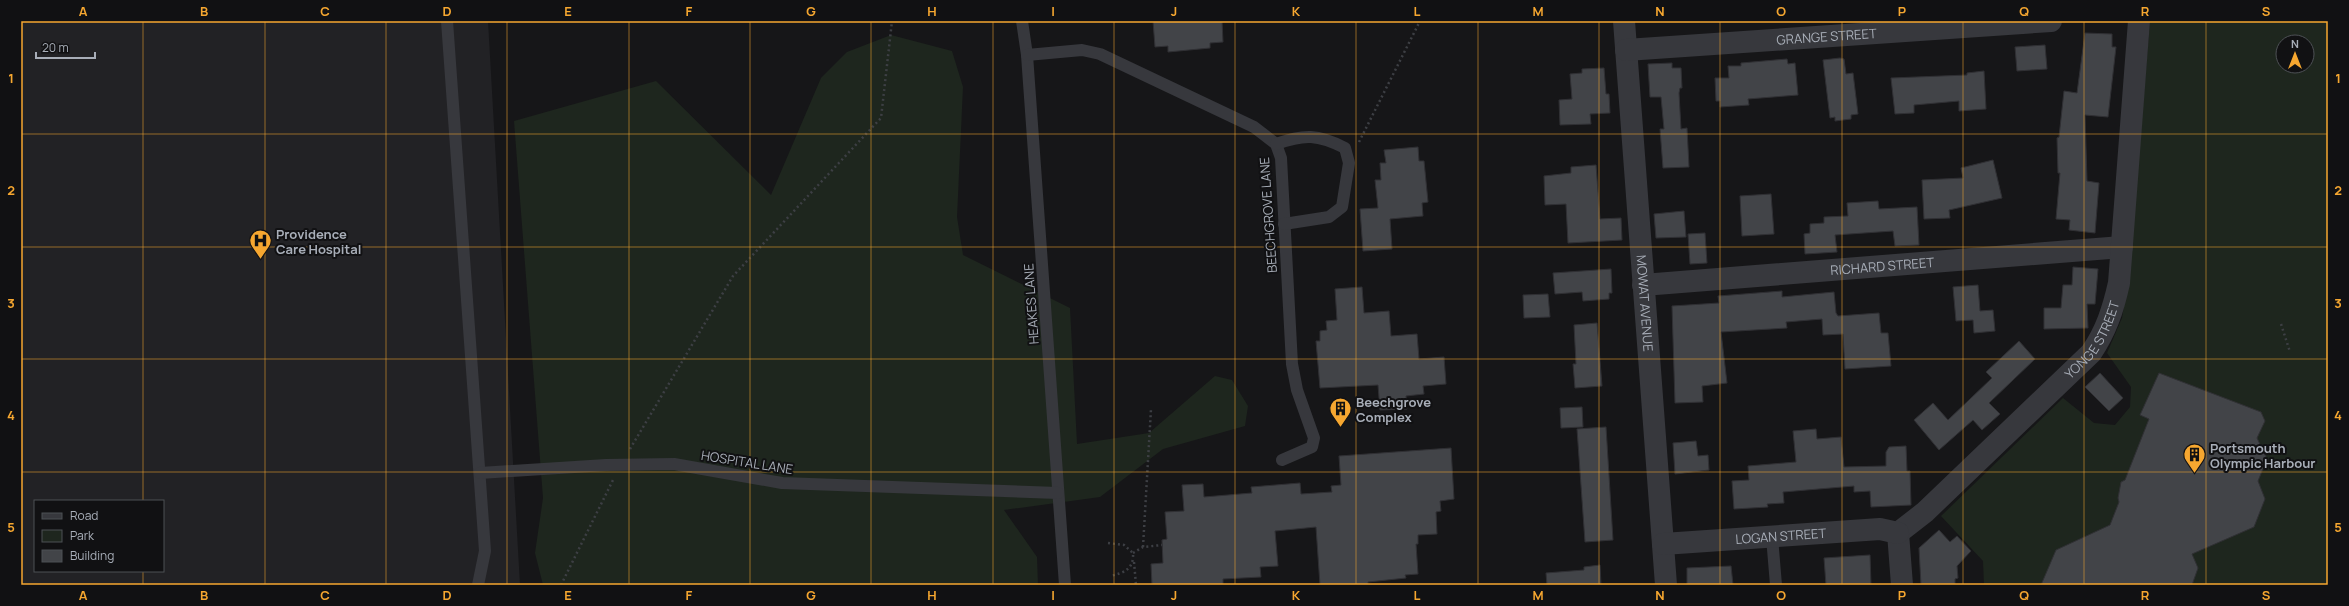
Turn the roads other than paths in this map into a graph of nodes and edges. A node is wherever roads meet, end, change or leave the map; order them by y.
1 (448, 21) edge
2 (1022, 21) edge
3 (1624, 21) edge
4 (2051, 21) edge
5 (2139, 21) edge
6 (1626, 50) junction
7 (1027, 55) junction
8 (1276, 144) junction
9 (1284, 224) junction
10 (2122, 247) junction
11 (1643, 285) junction
12 (1282, 460) dead end
13 (480, 473) junction
14 (1058, 493) junction
15 (1898, 533) junction
16 (1772, 537) junction
17 (1663, 544) junction
18 (478, 585) edge
19 (1065, 585) edge
20 (1666, 585) edge
21 (1776, 585) edge
22 (1902, 585) edge

1 - 13 lane
2 - 7 lane, HEAKES LANE
3 - 6 street, MOWAT AVENUE
4 - 6 street, GRANGE STREET
5 - 10 street, YONGE STREET
6 - 11 street, MOWAT AVENUE
7 - 8 lane, BEECHGROVE LANE
7 - 14 lane, HEAKES LANE
8 - 9 lane, BEECHGROVE LANE
8 - 9 lane
9 - 12 lane, BEECHGROVE LANE
10 - 11 street, RICHARD STREET
10 - 15 street, YONGE STREET
11 - 17 street, MOWAT AVENUE
13 - 14 lane, HOSPITAL LANE
13 - 18 lane
14 - 19 lane, HEAKES LANE
15 - 16 street, LOGAN STREET
15 - 22 street
16 - 17 street, LOGAN STREET
16 - 21 lane
17 - 20 street, MOWAT AVENUE

